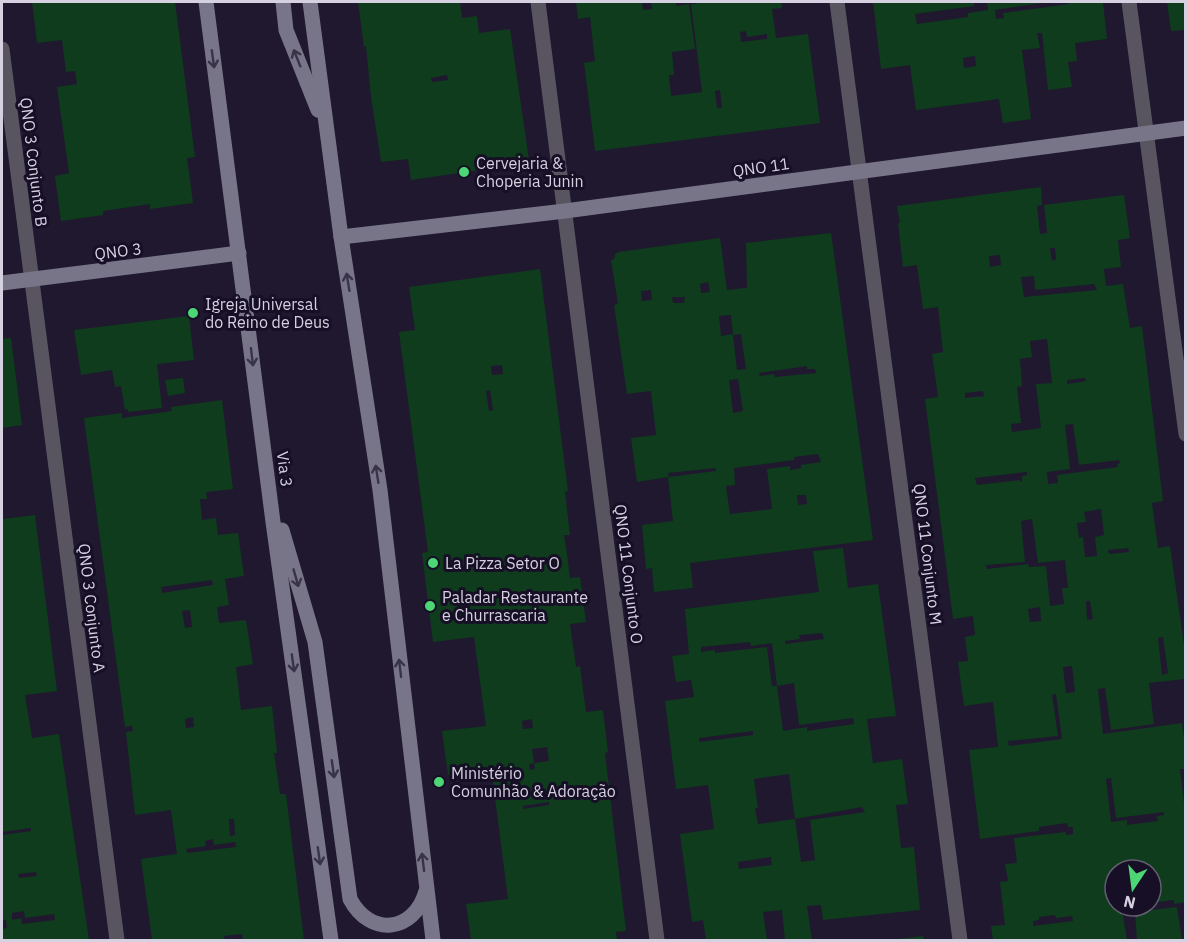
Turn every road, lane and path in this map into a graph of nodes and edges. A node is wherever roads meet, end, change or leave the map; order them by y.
1 (206, 2) edge
2 (283, 2) edge
3 (310, 2) edge
4 (538, 2) edge
5 (837, 2) edge
6 (1130, 2) edge
7 (2, 49) edge
8 (1185, 128) edge
9 (327, 132) junction
10 (1147, 132) junction
11 (859, 172) junction
12 (565, 211) junction
13 (341, 237) junction
14 (239, 254) junction
15 (31, 280) junction
16 (2, 283) edge
17 (1185, 434) edge
18 (268, 481) junction
19 (427, 889) junction
20 (117, 940) edge
21 (331, 940) edge
22 (433, 940) edge
23 (657, 940) edge
24 (960, 940) edge

1 -> 14 main road, Via 3
9 -> 2 main road
3 - 9 main road
4 - 12 street, QNO 11 Conjunto O
5 - 11 street, QNO 11 Conjunto M
6 - 10 street
7 - 15 street, QNO 3 Conjunto B
8 - 10 main road, QNO 11
9 - 13 main road
10 - 11 main road, QNO 11
10 - 17 street
11 - 12 main road, QNO 11
11 - 24 street, QNO 11 Conjunto M
12 - 13 main road, QNO 11
12 - 23 street, QNO 11 Conjunto O
19 -> 13 main road
14 - 15 main road, QNO 3
14 -> 18 main road, Via 3
15 - 16 main road, QNO 3
15 - 20 street, QNO 3 Conjunto A
18 -> 19 main road
18 -> 21 main road, Via 3
19 - 22 main road

